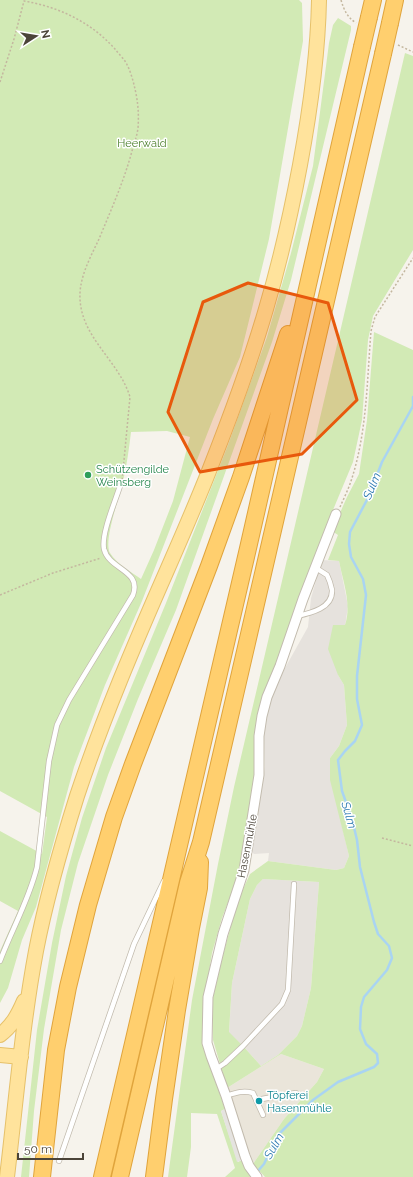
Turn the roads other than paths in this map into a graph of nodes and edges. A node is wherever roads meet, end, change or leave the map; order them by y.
1 (319, 0) edge
2 (373, 0) edge
3 (395, 0) edge
4 (309, 278) junction
5 (120, 486) road end
6 (336, 514) road end
7 (316, 568) junction
8 (297, 616) junction
9 (201, 842) junction
10 (179, 849) junction
11 (294, 884) dead end
12 (0, 961) edge
13 (30, 990) junction
14 (0, 1035) edge
15 (0, 1039) edge
16 (0, 1055) edge
17 (21, 1057) junction
18 (216, 1069) junction
19 (296, 1093) dead end
20 (226, 1096) junction
21 (256, 1100) junction
22 (262, 1115) dead end
23 (59, 1161) dead end
24 (7, 1177) edge
25 (42, 1177) edge
26 (102, 1177) edge
27 (120, 1177) edge
28 (154, 1177) edge
29 (257, 1177) edge

1 - 13 main road
2 - 4 highway, bridge
3 - 9 highway, bridge
4 - 10 highway
4 - 25 highway
5 - 12 lane
6 - 7 street, Hasenmühle
7 - 8 street, Hasenmühle
7 - 8 lane
8 - 18 street, Hasenmühle
9 - 27 highway
9 - 28 highway
10 - 23 lane
10 - 26 highway
11 - 18 lane
13 - 14 main road
13 - 17 main road
15 - 17 main road
16 - 17 main road
17 - 24 main road
18 - 20 street, Hasenmühle
19 - 21 lane
20 - 21 lane
20 - 29 street, Hasenmühle
21 - 22 lane

